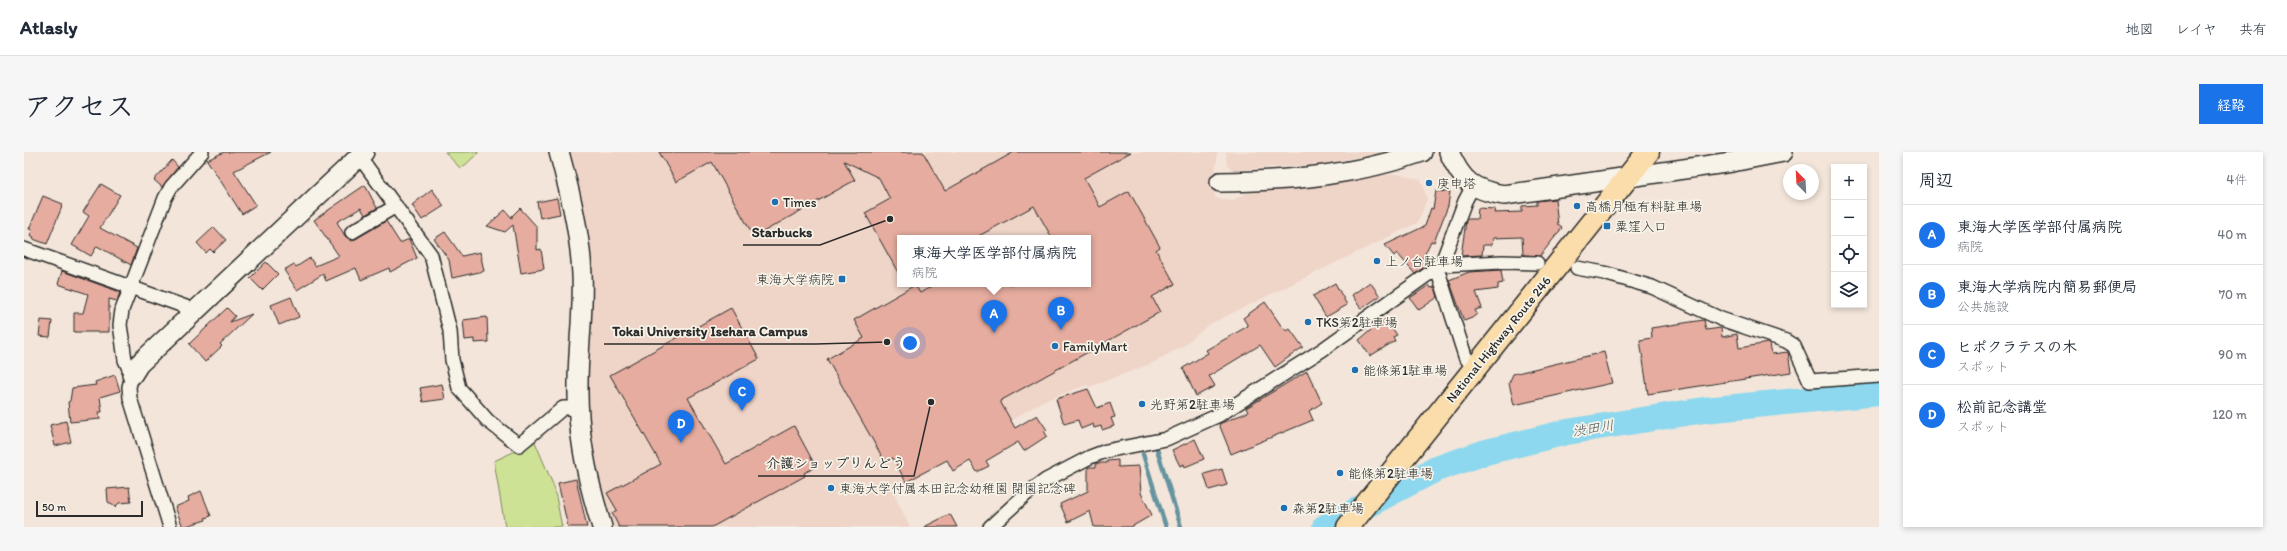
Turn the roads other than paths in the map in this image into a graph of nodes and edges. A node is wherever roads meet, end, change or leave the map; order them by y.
1 (202, 152) edge
2 (559, 152) edge
3 (1422, 152) edge
4 (1449, 152) edge
5 (1648, 152) edge
6 (1783, 152) edge
7 (362, 154) edge
8 (1628, 176) junction
9 (1220, 182) dead end
10 (1473, 186) junction
11 (396, 206) junction
12 (352, 232) dead end
13 (24, 249) edge
14 (1537, 263) dead end
15 (1439, 267) junction
16 (1577, 268) dead end
17 (132, 287) junction
18 (192, 313) junction
19 (1474, 369) junction
20 (132, 375) junction
21 (1879, 376) edge
22 (578, 408) junction
23 (1349, 525) edge
24 (170, 527) edge
25 (602, 527) edge
26 (990, 527) edge

1 - 17 street
2 - 22 street
3 - 9 street
4 - 10 street
5 - 8 highway, National Highway Route 246
6 - 8 street
7 - 11 street
7 - 18 street
8 - 10 street
8 - 19 highway, National Highway Route 246
10 - 15 street
11 - 12 street
11 - 22 street
13 - 17 street
14 - 15 street
15 - 19 street
15 - 26 street
16 - 21 street
17 - 18 street
17 - 20 street
18 - 20 street
19 - 23 highway, National Highway Route 246
20 - 24 street
22 - 25 street

